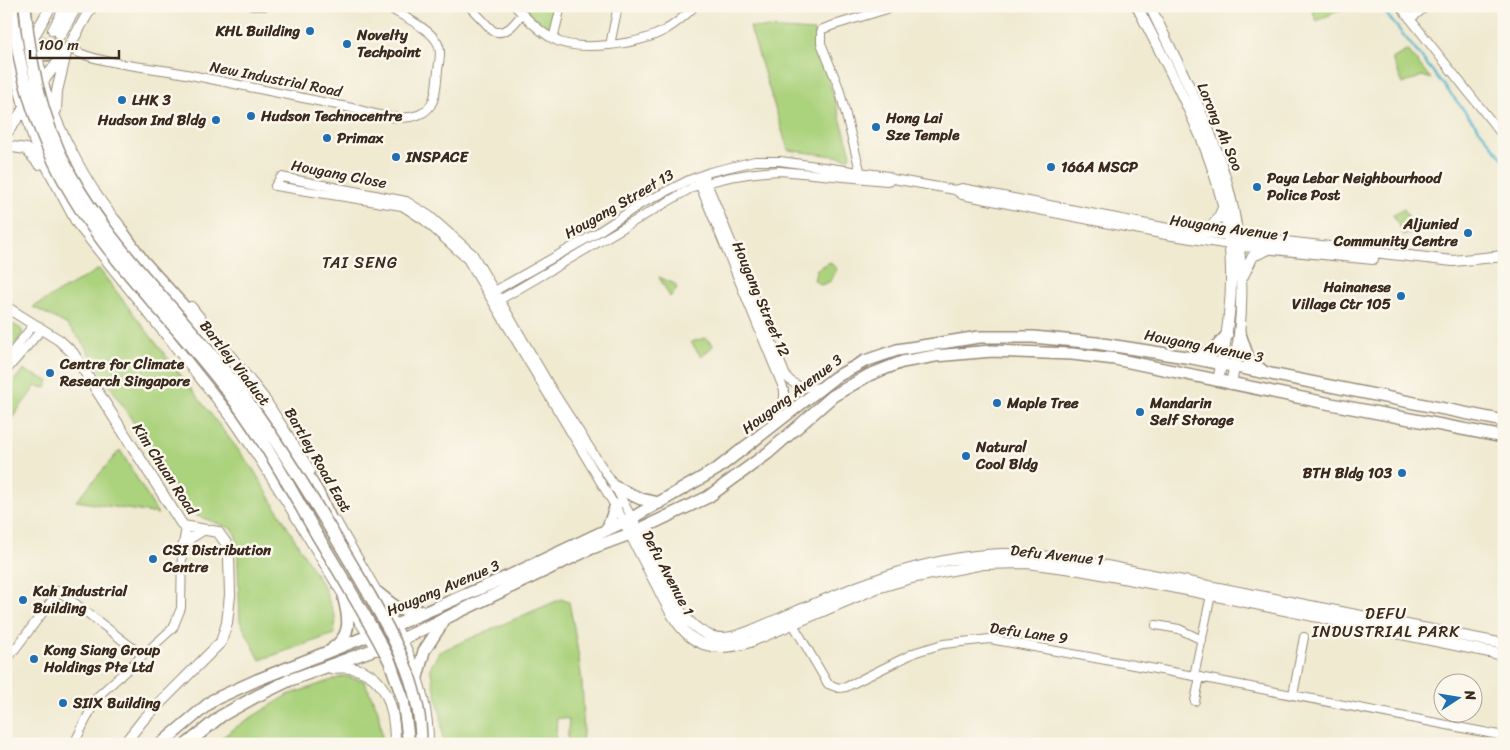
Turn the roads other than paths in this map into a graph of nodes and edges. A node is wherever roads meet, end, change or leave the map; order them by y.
1 (12, 6) edge
2 (27, 6) edge
3 (51, 6) edge
4 (66, 6) edge
5 (77, 6) edge
6 (92, 6) edge
7 (252, 6) edge
8 (265, 6) edge
9 (386, 6) edge
10 (469, 6) edge
11 (515, 6) edge
12 (561, 6) edge
13 (618, 6) edge
14 (897, 6) edge
15 (1137, 6) edge
16 (1150, 6) edge
17 (1400, 6) edge
18 (1427, 6) edge
19 (691, 8) edge
20 (6, 12) edge
21 (522, 14) junction
22 (1410, 19) junction
23 (40, 26) junction
24 (6, 28) edge
25 (34, 37) junction
26 (6, 38) edge
27 (74, 38) junction
28 (553, 39) junction
29 (610, 44) junction
30 (67, 49) junction
31 (26, 50) junction
32 (38, 55) junction
33 (10, 75) edge
34 (43, 80) junction
35 (24, 110) junction
36 (58, 122) junction
37 (1499, 131) dead end
38 (6, 134) edge
39 (6, 146) edge
40 (818, 169) junction
41 (700, 175) junction
42 (861, 175) junction
43 (52, 180) junction
44 (702, 184) junction
45 (955, 190) junction
46 (1223, 208) junction
47 (114, 220) junction
48 (1192, 231) junction
49 (1234, 241) junction
50 (1270, 248) junction
51 (1504, 256) edge
52 (1504, 262) edge
53 (1242, 277) junction
54 (492, 292) junction
55 (497, 302) junction
56 (6, 307) edge
57 (38, 327) junction
58 (1240, 334) junction
59 (1227, 335) junction
60 (1192, 358) junction
61 (6, 360) edge
62 (1222, 364) junction
63 (1235, 367) junction
64 (6, 371) edge
65 (1266, 373) junction
66 (1218, 382) junction
67 (1231, 384) junction
68 (825, 386) junction
69 (1504, 421) edge
70 (768, 430) junction
71 (1504, 437) edge
72 (615, 487) junction
73 (659, 503) junction
74 (616, 505) junction
75 (628, 520) junction
76 (186, 528) junction
77 (203, 530) junction
78 (607, 530) junction
79 (634, 531) junction
80 (182, 549) junction
81 (343, 551) junction
82 (1214, 592) junction
83 (378, 593) junction
84 (344, 599) junction
85 (440, 606) junction
86 (444, 620) junction
87 (790, 620) junction
88 (1156, 625) dead end
89 (394, 626) junction
90 (369, 637) junction
91 (1304, 637) dead end
92 (400, 640) junction
93 (1202, 640) junction
94 (1504, 644) edge
95 (378, 650) junction
96 (323, 655) junction
97 (143, 656) junction
98 (1504, 656) edge
99 (6, 661) edge
100 (328, 668) junction
101 (1198, 676) junction
102 (416, 678) junction
103 (1293, 695) junction
104 (1195, 701) dead end
105 (1504, 736) edge
106 (74, 744) edge
107 (124, 744) edge
108 (161, 744) edge
109 (187, 744) edge
110 (395, 744) edge
111 (410, 744) edge
112 (421, 744) edge
113 (428, 744) edge

1 - 111 highway, Bartley Viaduct, bridge
2 - 20 highway
2 - 25 highway
2 - 81 highway, Bartley Viaduct, bridge
3 - 23 main road
4 - 5 main road
6 - 27 main road
7 - 8 street
9 - 30 street, New Industrial Road
10 - 21 street
11 - 21 street
12 - 28 street
13 - 29 street
14 - 42 street
15 - 46 main road, Lorong Ah Soo
16 - 49 main road, Lorong Ah Soo
17 - 22 street
18 - 22 street
19 - 29 street
21 - 28 street
22 - 37 street
23 - 25 main road
23 - 27 main road
24 - 31 highway
25 - 31 main road
25 - 32 main road, Bartley Road East
26 - 33 highway
27 - 30 main road
28 - 29 street
30 - 32 highway
30 - 34 main road
30 - 36 main road
31 - 32 highway
31 - 33 main road
32 - 34 main road, Bartley Road East
33 - 35 main road
34 - 35 main road
34 - 36 main road, Bartley Road East
35 - 38 main road
35 - 43 main road
36 - 47 main road, Bartley Road East
39 - 43 main road
40 - 41 street, Hougang Street 13
40 - 42 street, Hougang Street 13
40 - 44 street, Hougang Street 13
41 - 44 street, Hougang Street 12
41 - 54 street, Hougang Street 13
42 - 45 street, Hougang Avenue 1
43 - 84 main road
44 - 55 street, Hougang Street 13
44 - 68 street, Hougang Street 12
44 - 70 street, Hougang Street 12
45 - 48 street, Hougang Avenue 1
45 - 49 street, Hougang Avenue 1
46 - 48 main road
46 - 49 main road, Lorong Ah Soo
47 - 81 highway, bridge
47 - 83 main road, Bartley Road East
48 - 49 street, Hougang Avenue 1
49 - 50 main road, Hougang Avenue 1
49 - 51 main road, Hougang Avenue 1
49 - 53 main road, Lorong Ah Soo
49 - 59 main road, Lorong Ah Soo
50 - 52 main road, Hougang Avenue 1
50 - 53 main road
53 - 58 main road, Lorong Ah Soo
54 - 54 street, Hougang Close
54 - 55 street, Hougang Close
55 - 72 street, Hougang Close
55 - 74 street, Hougang Close
56 - 57 main road, Kim Chuan Road
57 - 61 street
57 - 64 street
57 - 76 main road, Kim Chuan Road
58 - 63 main road, Lorong Ah Soo
58 - 65 highway
59 - 60 highway
59 - 62 main road, Lorong Ah Soo
60 - 62 highway, Hougang Avenue 3
60 - 68 highway, Hougang Avenue 3
62 - 63 highway, Hougang Avenue 3
62 - 66 main road, Lorong Ah Soo
63 - 65 highway, Hougang Avenue 3
63 - 67 main road, Lorong Ah Soo
65 - 69 highway, Hougang Avenue 3
66 - 67 highway, Hougang Avenue 3
66 - 79 highway, Hougang Avenue 3
67 - 71 highway, Hougang Avenue 3
68 - 70 highway, Hougang Avenue 3
70 - 73 highway, Hougang Avenue 3
72 - 73 highway
72 - 75 street, Hougang Close
73 - 75 highway, Hougang Avenue 3
74 - 75 street, Hougang Close
74 - 78 highway
75 - 78 highway, Hougang Avenue 3
75 - 79 main road, Defu Avenue 1
76 - 77 main road, Kim Chuan Road
76 - 80 street
77 - 80 main road
77 - 107 main road, Kim Chuan Road
78 - 85 highway, Hougang Avenue 3
79 - 86 highway, Hougang Avenue 3
79 - 87 main road, Defu Avenue 1
80 - 97 street
81 - 112 highway, Bartley Viaduct, bridge
82 - 87 main road, Defu Avenue 1
82 - 93 street
82 - 94 main road, Defu Avenue 1
82 - 98 main road, Defu Avenue 1
82 - 101 street
83 - 85 highway
83 - 89 main road, Bartley Road East
84 - 90 main road
84 - 96 highway
85 - 89 highway, Hougang Avenue 3
86 - 92 highway, Hougang Avenue 3
86 - 102 highway
87 - 101 street, Defu Lane 9
88 - 93 street
89 - 90 highway, Hougang Avenue 3
89 - 92 main road, Bartley Road East
90 - 95 main road
90 - 96 highway, Hougang Avenue 3
91 - 103 street
92 - 95 highway, Hougang Avenue 3
92 - 102 main road, Bartley Road East
93 - 101 street
95 - 100 highway, Hougang Avenue 3
96 - 108 highway, Hougang Avenue 3
97 - 99 street
97 - 106 street
100 - 109 highway, Hougang Avenue 3
100 - 110 main road
101 - 103 street, Defu Lane 9
101 - 104 street
102 - 113 main road, Bartley Road East
103 - 105 street, Defu Lane 9

